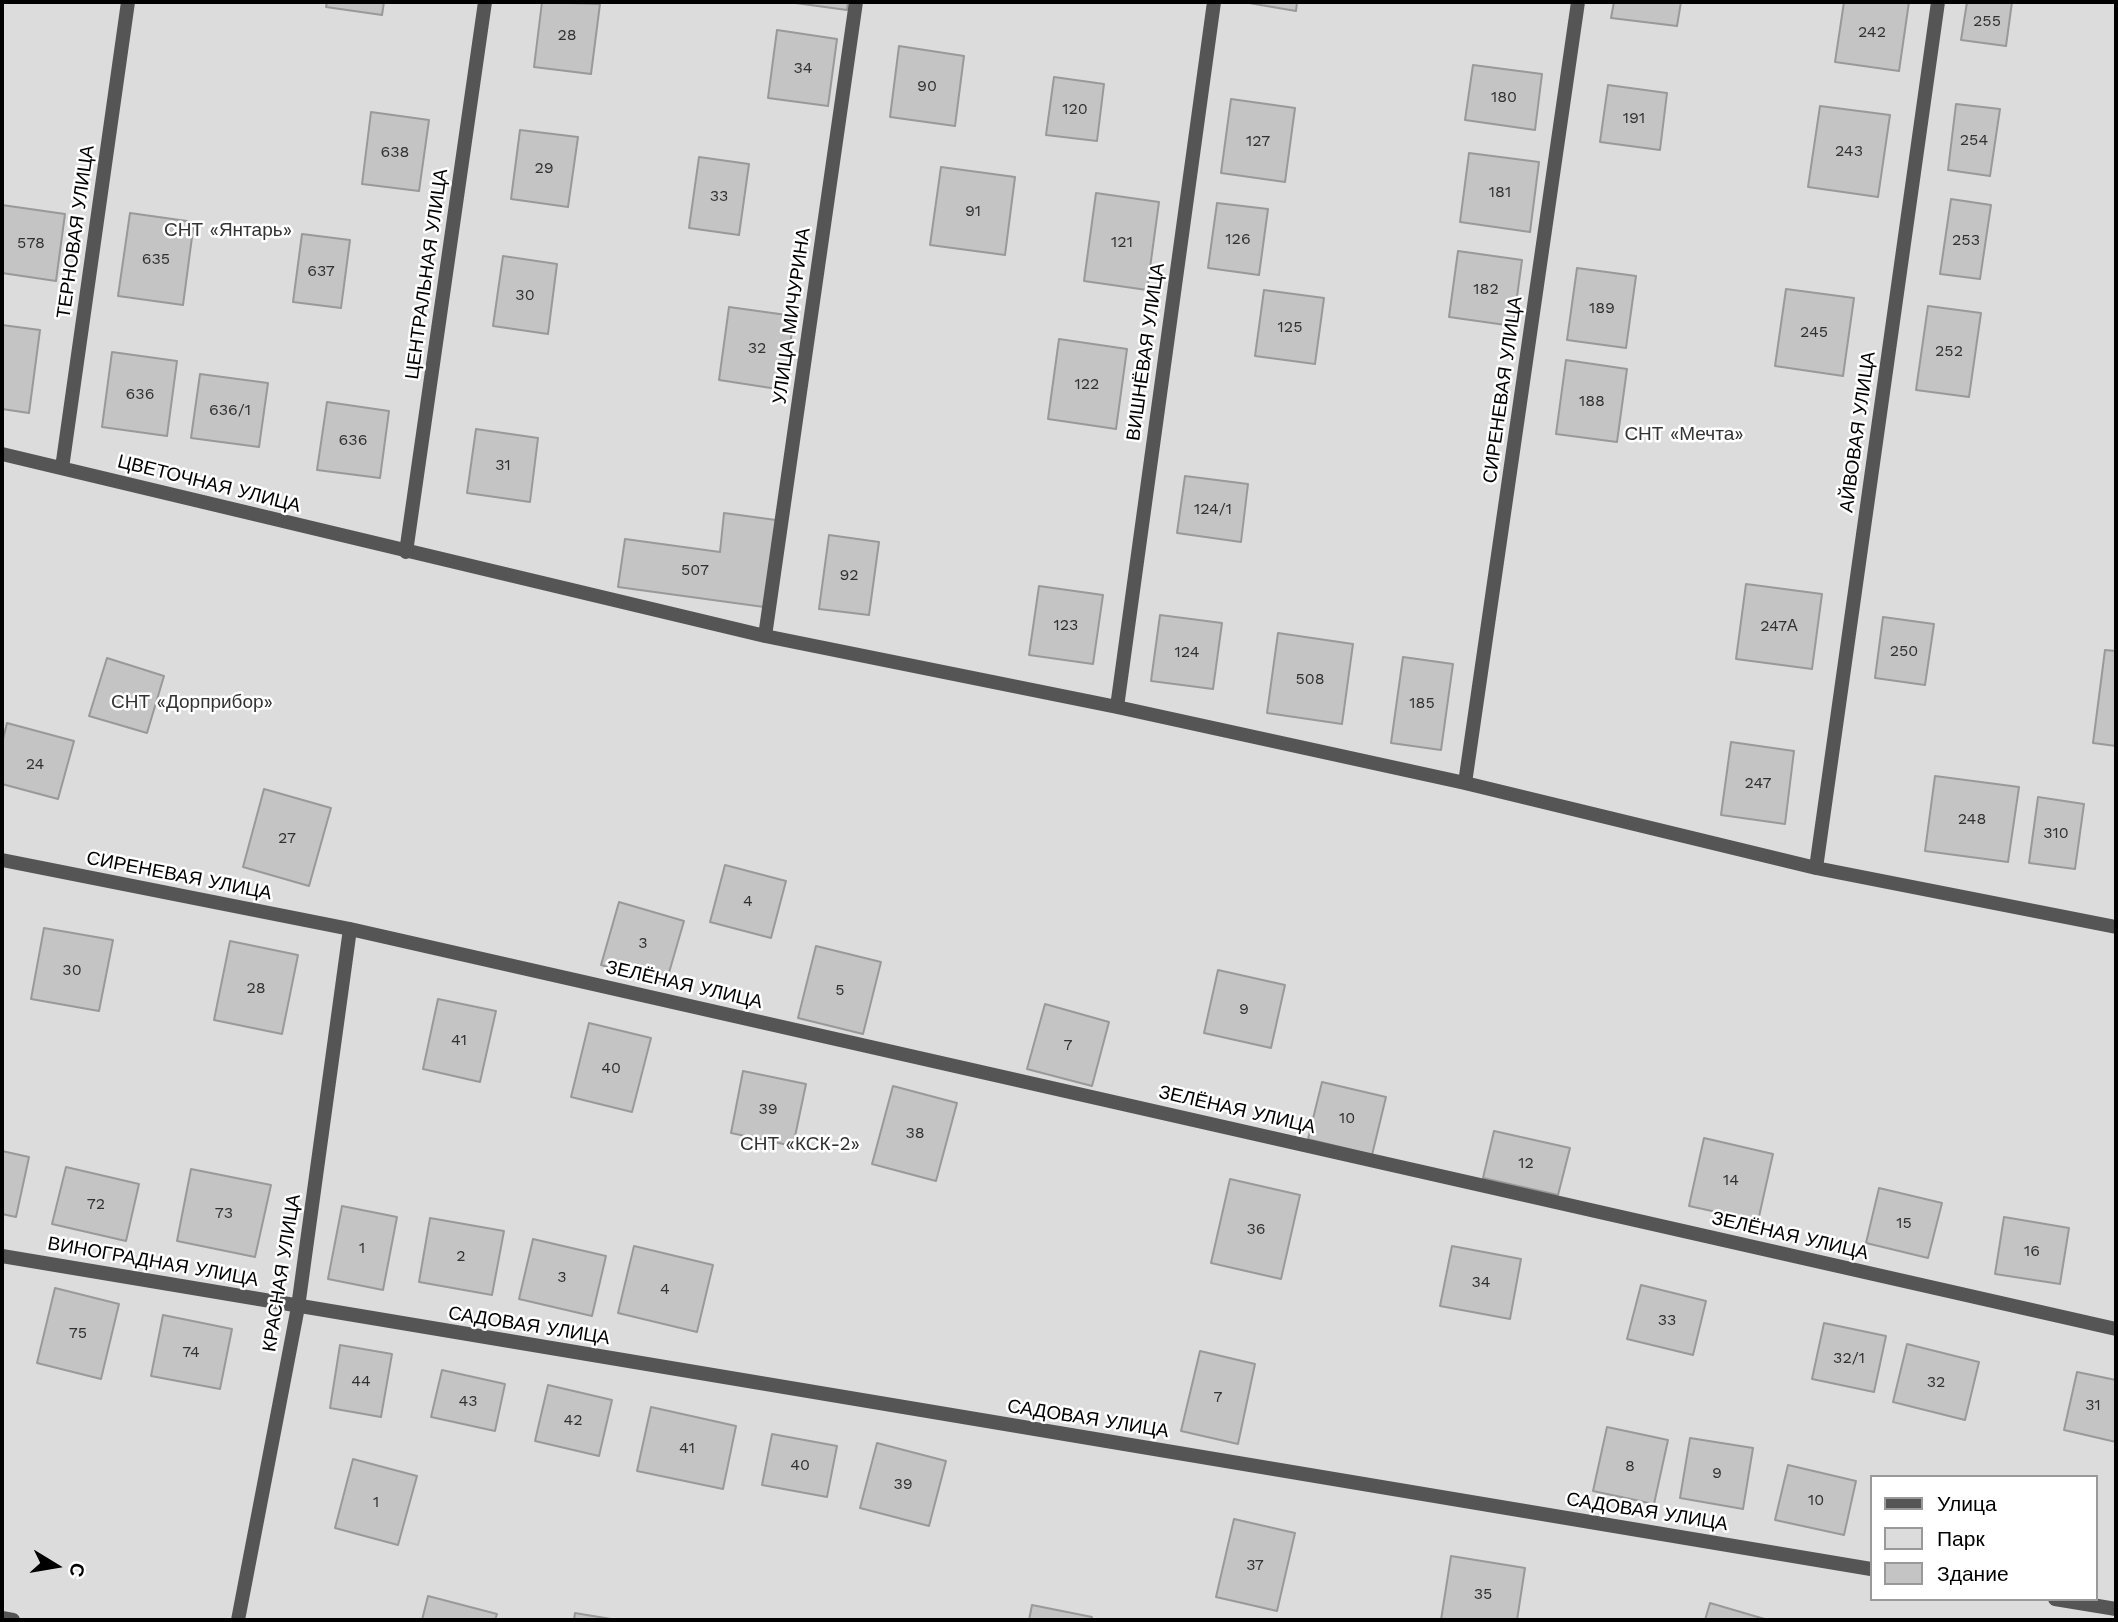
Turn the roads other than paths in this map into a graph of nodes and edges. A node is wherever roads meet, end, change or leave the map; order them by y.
1 (128, 2) edge
2 (485, 2) edge
3 (856, 2) edge
4 (1214, 2) edge
5 (1578, 2) edge
6 (1938, 2) edge
7 (2, 454) edge
8 (62, 468) junction
9 (406, 552) junction
10 (765, 636) junction
11 (1117, 707) junction
12 (1465, 783) junction
13 (2, 860) edge
14 (1816, 869) junction
15 (2116, 927) edge
16 (349, 929) junction
17 (2, 1256) edge
18 (298, 1307) junction
19 (2116, 1329) edge
20 (1870, 1569) edge
21 (2067, 1601) edge
22 (2116, 1609) edge
23 (2, 1618) edge
24 (13, 1620) edge
25 (237, 1620) edge

1 - 8 street, ТЕРНОВАЯ УЛИЦА
2 - 9 street, ЦЕНТРАЛЬНАЯ УЛИЦА
3 - 10 street, УЛИЦА МИЧУРИНА
4 - 11 street, ВИШНЁВАЯ УЛИЦА
5 - 12 street, СИРЕНЕВАЯ УЛИЦА
6 - 14 street, АЙВОВАЯ УЛИЦА
7 - 8 street, ЦВЕТОЧНАЯ УЛИЦА
8 - 9 street, ЦВЕТОЧНАЯ УЛИЦА
9 - 10 street, ЦВЕТОЧНАЯ УЛИЦА
10 - 11 street, ЦВЕТОЧНАЯ УЛИЦА
11 - 12 street, ЦВЕТОЧНАЯ УЛИЦА
12 - 14 street, ЦВЕТОЧНАЯ УЛИЦА
13 - 16 street, СИРЕНЕВАЯ УЛИЦА
14 - 15 street, ЦВЕТОЧНАЯ УЛИЦА
16 - 18 street, КРАСНАЯ УЛИЦА
16 - 19 street, ЗЕЛЁНАЯ УЛИЦА
17 - 18 street, ВИНОГРАДНАЯ УЛИЦА
18 - 20 street, САДОВАЯ УЛИЦА
18 - 25 street, КРАСНАЯ УЛИЦА
21 - 22 street
23 - 24 street

